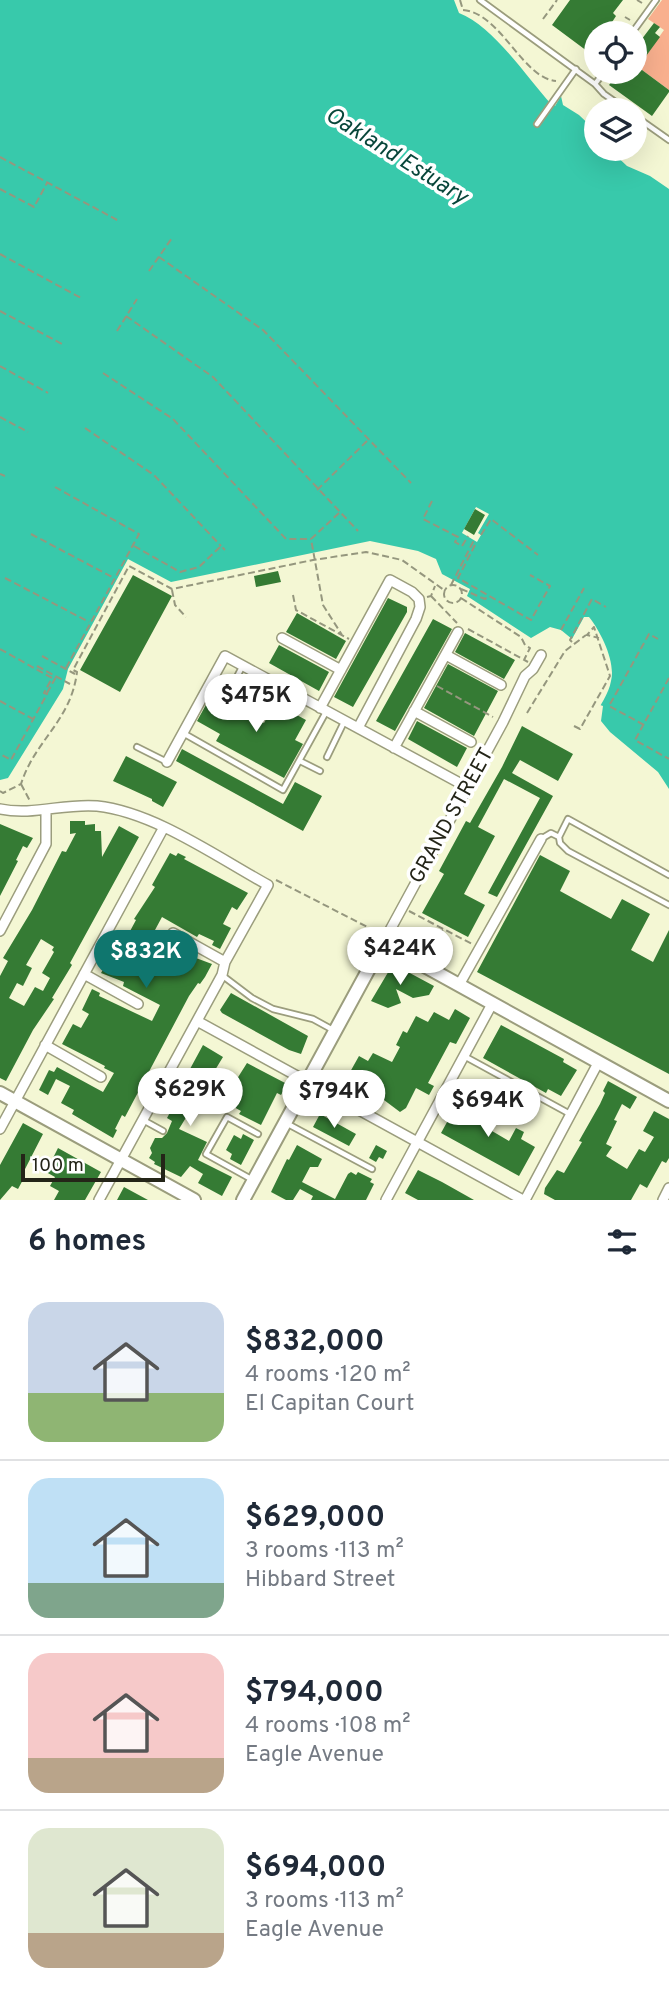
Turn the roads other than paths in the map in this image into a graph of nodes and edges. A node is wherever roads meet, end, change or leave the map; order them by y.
1 (480, 0) edge
2 (656, 0) edge
3 (641, 21) edge
4 (576, 69) junction
5 (584, 75) edge
6 (595, 84) edge
7 (610, 98) edge
8 (537, 124) dead end
9 (647, 124) edge
10 (669, 140) edge
11 (461, 628) road end
12 (282, 638) dead end
13 (446, 655) junction
14 (541, 655) dead end
15 (243, 666) junction
16 (341, 670) junction
17 (269, 680) junction
18 (502, 685) dead end
19 (323, 709) junction
20 (414, 711) junction
21 (345, 721) junction
22 (358, 728) junction
23 (183, 733) junction
24 (471, 743) dead end
25 (137, 747) dead end
26 (394, 748) junction
27 (327, 757) dead end
28 (300, 761) junction
29 (167, 762) joint
30 (320, 771) dead end
31 (467, 787) junction
32 (0, 809) edge
33 (46, 810) junction
34 (164, 827) junction
35 (559, 837) junction
36 (541, 839) joint
37 (669, 875) edge
38 (669, 905) edge
39 (0, 931) edge
40 (173, 933) dead end
41 (383, 943) junction
42 (225, 962) junction
43 (84, 974) junction
44 (222, 975) junction
45 (459, 985) junction
46 (138, 1004) dead end
47 (492, 1004) junction
48 (197, 1021) junction
49 (335, 1032) junction
50 (45, 1045) junction
51 (464, 1056) junction
52 (598, 1063) junction
53 (101, 1077) dead end
54 (307, 1081) junction
55 (0, 1093) edge
56 (15, 1101) junction
57 (669, 1101) edge
58 (571, 1114) junction
59 (143, 1120) junction
60 (285, 1122) junction
61 (0, 1129) edge
62 (163, 1131) dead end
63 (257, 1134) dead end
64 (418, 1142) junction
65 (121, 1160) junction
66 (372, 1169) dead end
67 (254, 1180) junction
68 (669, 1188) edge
69 (99, 1200) edge
70 (194, 1200) edge
71 (243, 1200) edge
72 (386, 1200) edge
73 (524, 1200) edge
74 (663, 1200) edge

1 - 4 lane
2 - 3 lane
4 - 5 lane
4 - 8 lane
6 - 7 lane
9 - 10 lane
11 - 13 street
12 - 16 street
13 - 18 street
13 - 20 street
14 - 31 street, GRAND STREET
15 - 17 street
15 - 17 lane
15 - 23 street
16 - 19 street
16 - 22 street
17 - 19 street
19 - 21 street
19 - 28 lane
20 - 24 street
20 - 26 street
21 - 22 street
21 - 27 lane
22 - 26 street
23 - 28 lane
23 - 29 street
25 - 29 lane
26 - 31 street
28 - 30 lane
31 - 41 street, GRAND STREET
32 - 33 street
33 - 34 street
33 - 39 street
34 - 42 street
34 - 43 street
35 - 36 lane
35 - 37 lane
35 - 38 lane
36 - 45 street
40 - 42 street
41 - 45 street
41 - 49 street, GRAND STREET
42 - 44 street
43 - 46 street
43 - 50 street
44 - 48 street
44 - 49 lane
45 - 47 street
47 - 51 street
47 - 52 street
48 - 54 street
48 - 59 street
49 - 54 street, GRAND STREET
50 - 53 street
50 - 56 street
51 - 58 lane
51 - 64 street
52 - 57 street
52 - 58 street
54 - 60 street, GRAND STREET
54 - 64 street
55 - 56 street
56 - 61 street
56 - 65 street
58 - 73 street
59 - 62 lane
59 - 65 street
60 - 66 lane
60 - 67 street, GRAND STREET
63 - 67 lane
64 - 72 street
64 - 73 street
65 - 69 street
65 - 70 street
67 - 71 street, GRAND STREET
68 - 74 street

